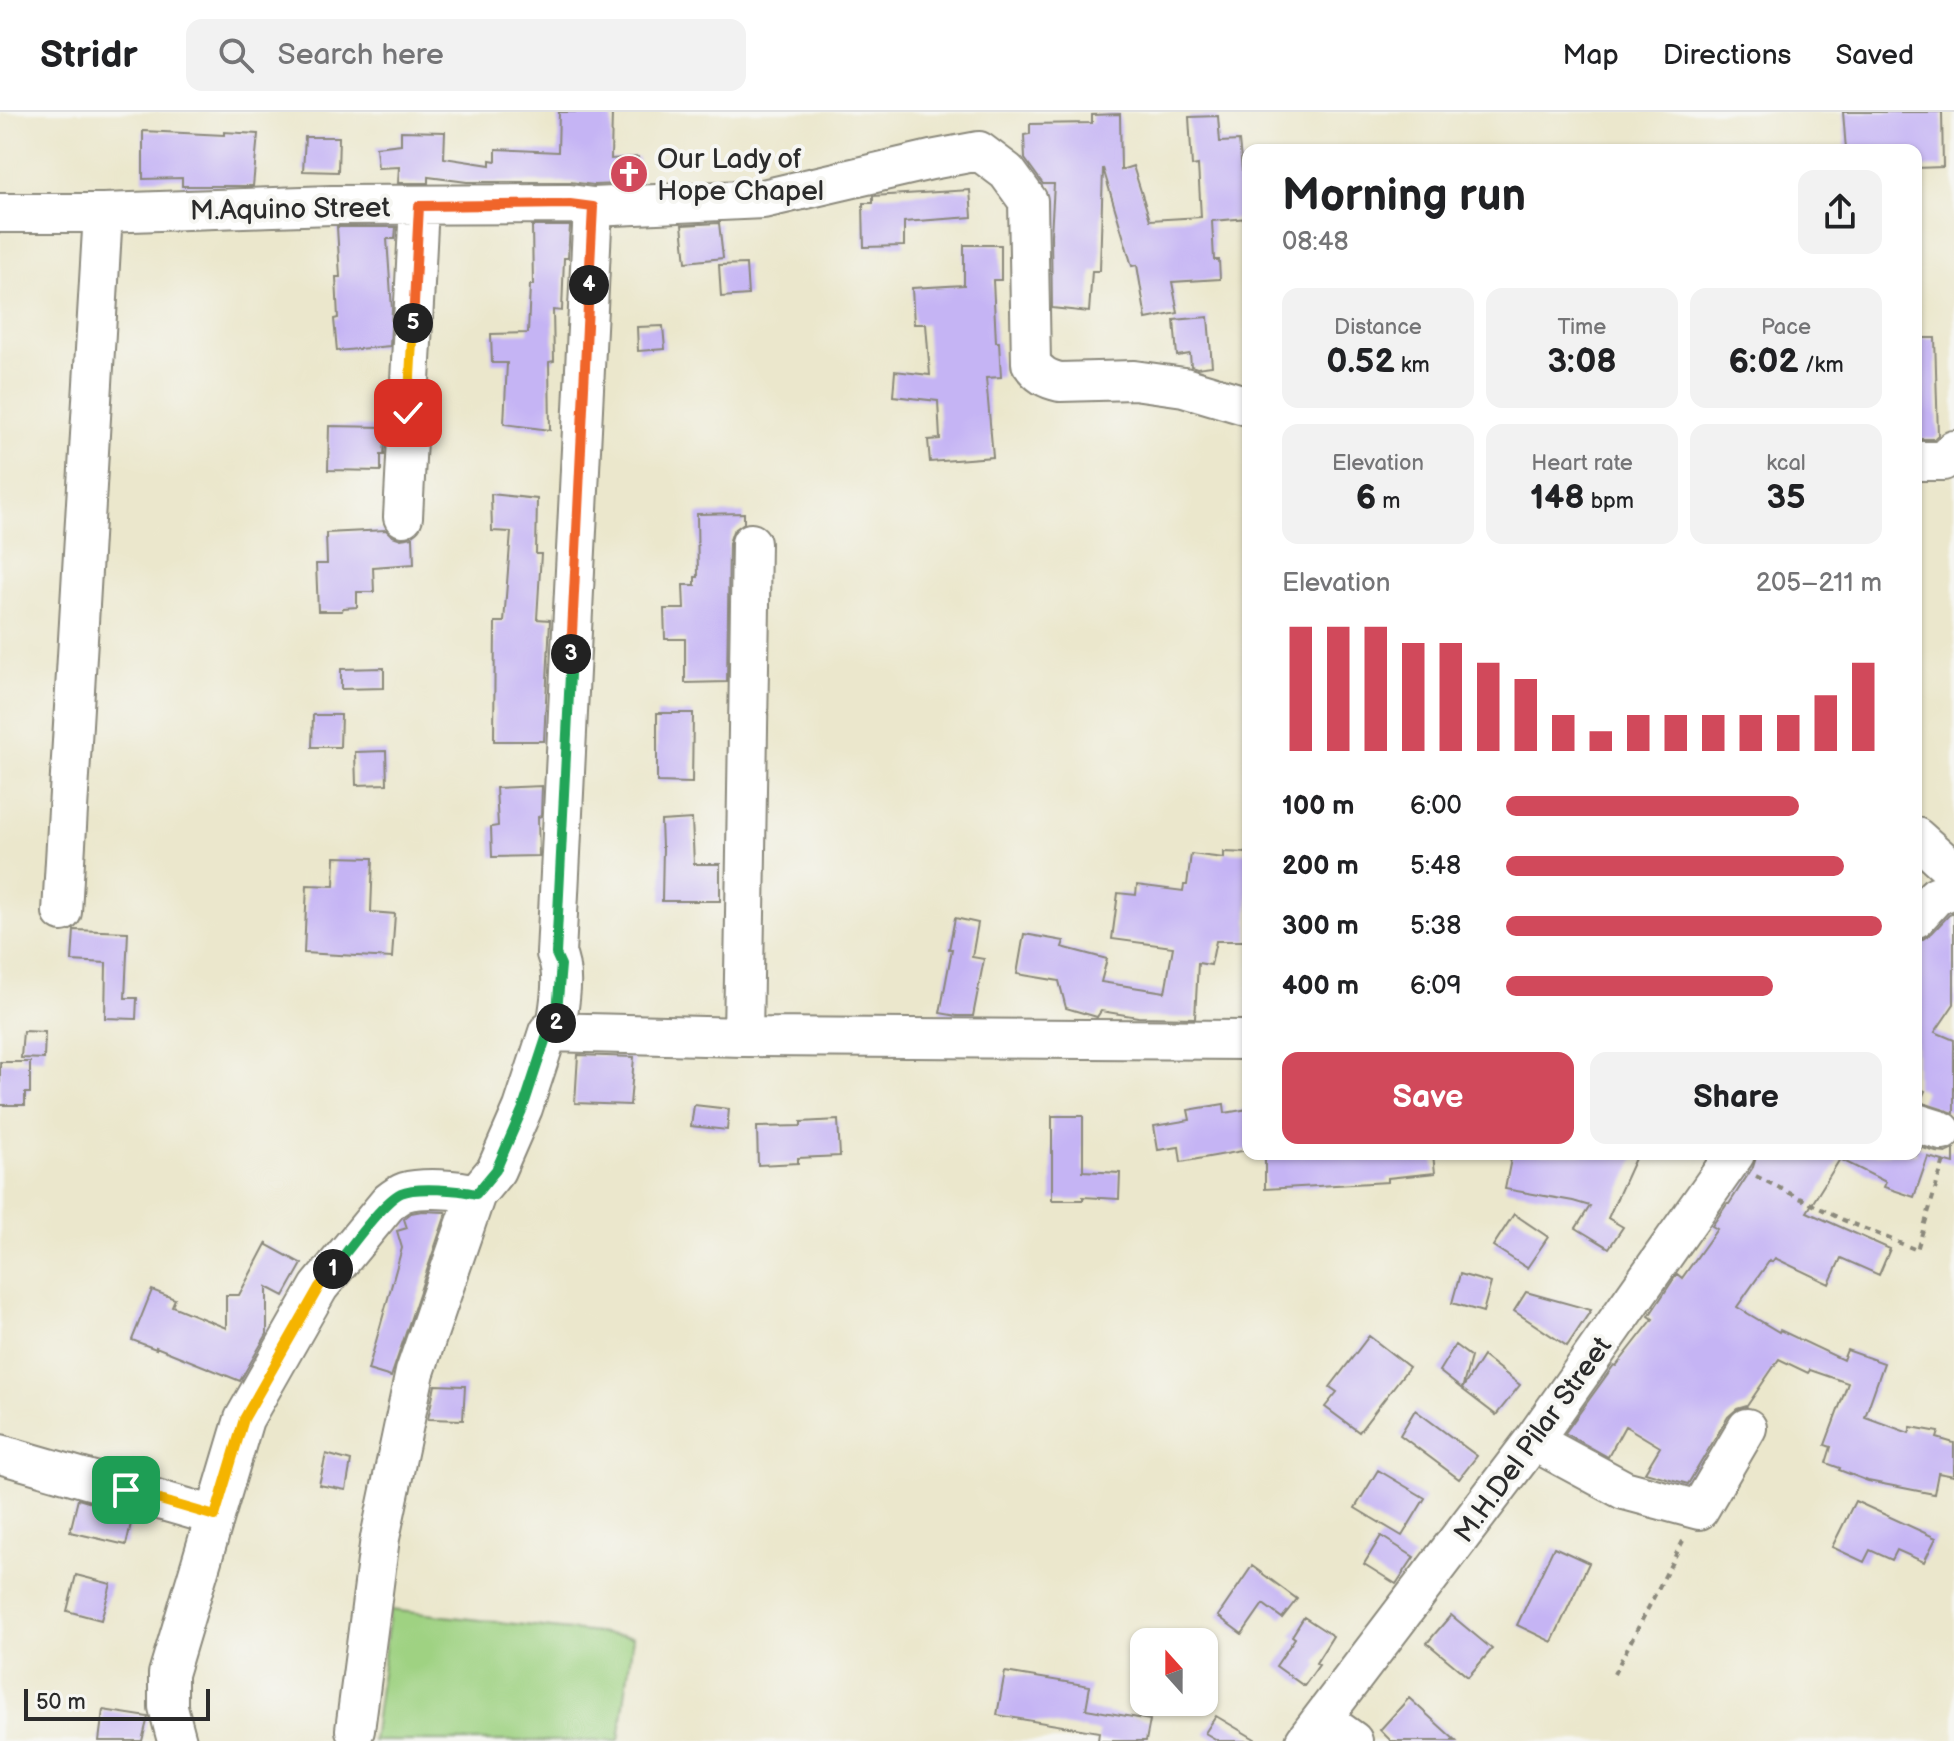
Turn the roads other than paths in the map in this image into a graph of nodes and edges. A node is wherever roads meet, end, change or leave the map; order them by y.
1 (419, 206) junction
2 (593, 207) junction
3 (0, 213) edge
4 (103, 213) junction
5 (1242, 404) edge
6 (1954, 450) edge
7 (1922, 461) edge
8 (403, 517) dead end
9 (751, 543) dead end
10 (1922, 842) edge
11 (1954, 871) edge
12 (1954, 889) edge
13 (1922, 911) edge
14 (62, 912) dead end
15 (548, 1032) junction
16 (743, 1037) junction
17 (1242, 1040) edge
18 (1731, 1160) edge
19 (476, 1194) junction
20 (1747, 1428) dead end
21 (1533, 1441) junction
22 (0, 1454) edge
23 (215, 1516) junction
24 (355, 1730) dead end
25 (1314, 1730) edge
26 (177, 1741) edge
27 (1353, 1741) edge

1 - 2 street, M.Aquino Street
1 - 4 street, M.Aquino Street
1 - 8 street
2 - 5 street, M.Aquino Street
2 - 15 street
3 - 4 street, M.Aquino Street
4 - 14 street
6 - 7 street
9 - 16 street
10 - 11 street
12 - 13 street
15 - 16 street
15 - 19 street
16 - 17 street
18 - 21 street, M.H.Del Pilar Street
19 - 23 street
19 - 24 street
20 - 21 street
21 - 25 street, M.H.Del Pilar Street
22 - 23 street
23 - 26 street
25 - 27 street

